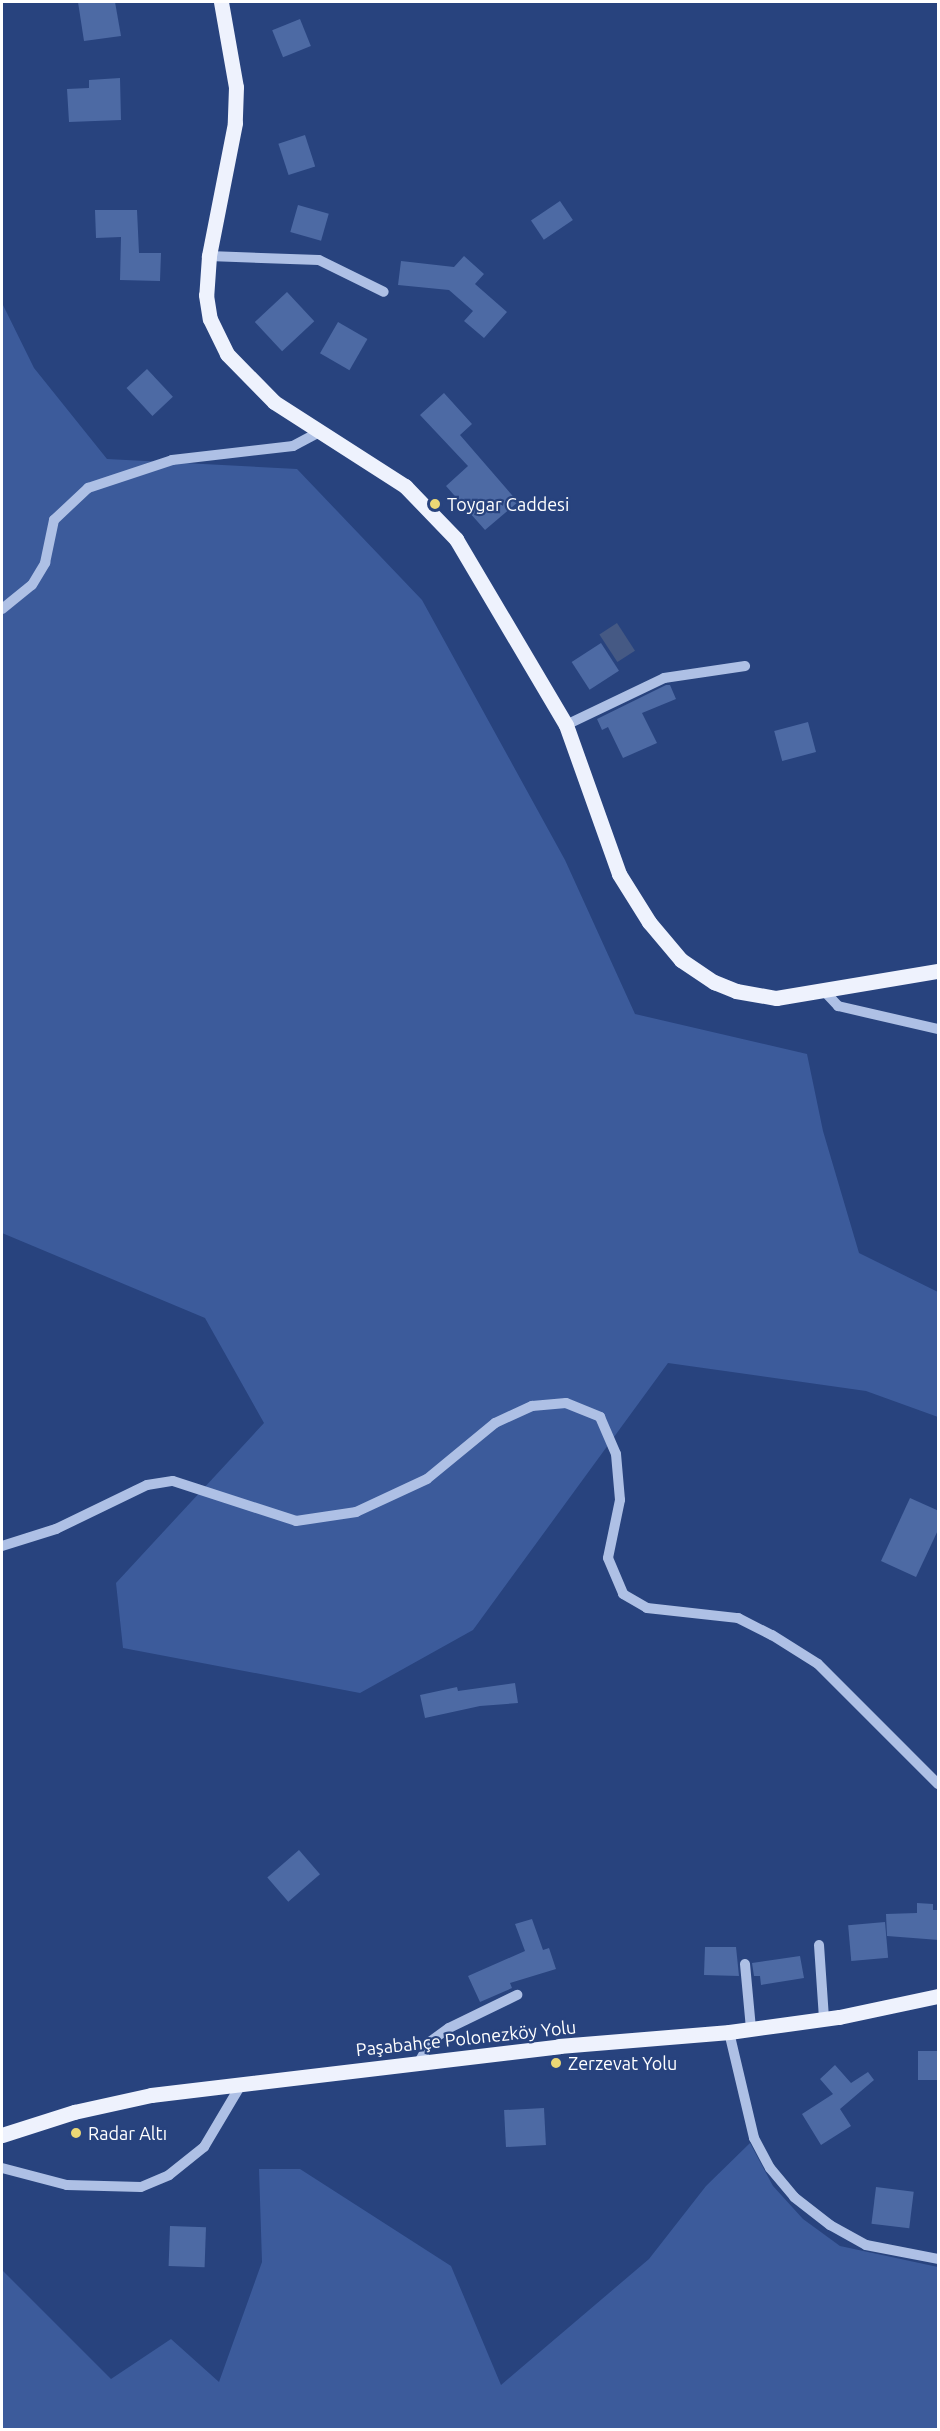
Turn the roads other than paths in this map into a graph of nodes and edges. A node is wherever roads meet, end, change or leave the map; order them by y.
1 (221, 2) edge
2 (209, 256) junction
3 (384, 292) dead end
4 (321, 431) junction
5 (2, 609) edge
6 (745, 666) dead end
7 (567, 724) junction
8 (939, 971) edge
9 (826, 993) junction
10 (939, 1029) edge
11 (2, 1546) edge
12 (939, 1784) edge
13 (819, 1945) dead end
14 (745, 1964) dead end
15 (517, 1995) dead end
16 (939, 1996) edge
17 (824, 2019) junction
18 (751, 2029) junction
19 (729, 2032) junction
20 (419, 2062) junction
21 (243, 2083) junction
22 (2, 2135) edge
23 (2, 2168) edge
24 (939, 2259) edge

1 - 2 main road
2 - 3 street
2 - 4 main road
4 - 5 street
4 - 7 main road
6 - 7 street
7 - 9 main road
8 - 9 main road
9 - 10 street
11 - 12 street
13 - 17 street
14 - 18 street
15 - 20 street
16 - 17 main road, Paşabahçe Polonezköy Yolu
17 - 18 main road, Paşabahçe Polonezköy Yolu
18 - 19 main road, Paşabahçe Polonezköy Yolu
19 - 20 main road, Paşabahçe Polonezköy Yolu
19 - 24 street
20 - 21 main road, Paşabahçe Polonezköy Yolu
21 - 22 main road, Paşabahçe Polonezköy Yolu
21 - 23 street

